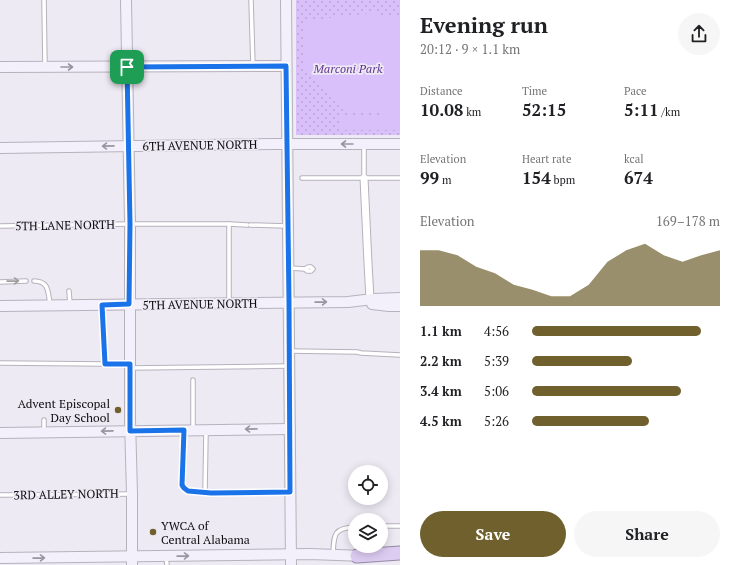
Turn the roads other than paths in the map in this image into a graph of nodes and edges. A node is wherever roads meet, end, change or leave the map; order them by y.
1 (44, 0) edge
2 (126, 0) edge
3 (251, 0) edge
4 (286, 0) edge
5 (286, 66) junction
6 (0, 67) edge
7 (45, 67) junction
8 (127, 67) junction
9 (253, 67) junction
10 (287, 144) junction
11 (364, 144) junction
12 (400, 144) edge
13 (128, 146) junction
14 (0, 148) edge
15 (302, 178) dead end
16 (364, 178) junction
17 (400, 178) edge
18 (130, 224) junction
19 (229, 224) junction
20 (0, 226) edge
21 (288, 226) junction
22 (289, 268) junction
23 (305, 269) dead end
24 (26, 281) dead end
25 (34, 281) dead end
26 (0, 282) edge
27 (69, 291) dead end
28 (400, 291) edge
29 (400, 298) edge
30 (372, 299) junction
31 (289, 302) junction
32 (352, 302) junction
33 (229, 303) junction
34 (129, 304) junction
35 (70, 305) junction
36 (102, 305) junction
37 (0, 306) edge
38 (50, 306) junction
39 (400, 306) edge
40 (289, 351) junction
41 (400, 355) edge
42 (2, 363) edge
43 (105, 364) junction
44 (130, 366) junction
45 (289, 366) junction
46 (193, 380) dead end
47 (44, 420) dead end
48 (290, 429) junction
49 (189, 430) junction
50 (206, 430) junction
51 (130, 431) junction
52 (44, 432) junction
53 (0, 433) edge
54 (205, 492) junction
55 (290, 492) junction
56 (132, 494) junction
57 (0, 495) edge
58 (388, 526) edge
59 (400, 526) edge
60 (348, 528) edge
61 (400, 553) edge
62 (333, 555) junction
63 (357, 556) junction
64 (0, 558) edge
65 (400, 558) edge
66 (291, 560) edge
67 (132, 561) edge
68 (167, 561) edge

1 - 7 lane
2 - 8 street
3 - 9 lane
4 - 5 street
5 - 9 street
5 - 10 street
6 - 7 street
7 -> 8 street
8 - 9 street
8 - 13 street
11 -> 10 street, 6TH AVENUE NORTH
10 - 13 street, 6TH AVENUE NORTH
10 - 21 street
11 - 12 street, 6TH AVENUE NORTH
11 - 16 lane
13 -> 14 street, 6TH AVENUE NORTH
13 - 18 street
15 - 16 lane
16 - 17 lane
16 - 30 street
18 - 19 lane, 5TH LANE NORTH
18 - 20 lane, 5TH LANE NORTH
18 - 34 street
19 - 21 lane, 5TH LANE NORTH
19 - 33 lane
21 - 22 street
22 - 23 lane
22 - 31 street
26 -> 24 lane
25 - 38 lane
27 - 35 lane
28 - 30 street
29 - 30 street, 5TH AVENUE NORTH
30 - 32 street, 5TH AVENUE NORTH
31 -> 32 street, 5TH AVENUE NORTH
31 - 33 street, 5TH AVENUE NORTH
31 - 40 street
32 - 39 street, 5TH AVENUE NORTH
33 - 34 street, 5TH AVENUE NORTH
34 - 36 street, 5TH AVENUE NORTH
34 - 44 street
35 - 36 street, 5TH AVENUE NORTH
35 - 38 street, 5TH AVENUE NORTH
36 - 43 lane
37 - 38 street, 5TH AVENUE NORTH
40 - 41 lane
40 - 45 street
42 - 43 lane
43 - 44 lane
44 - 45 lane
44 - 51 street
45 - 48 street
46 - 49 lane
47 - 52 lane
48 -> 50 street
48 - 55 street
49 - 50 street
49 - 51 street
49 - 54 lane
50 - 54 lane
51 -> 52 street
51 - 56 street
52 - 53 street
54 - 55 lane
55 - 66 street
56 - 57 lane, 3RD ALLEY NORTH
56 - 67 street
58 - 59 lane
60 - 62 lane
61 - 63 highway
62 - 63 street
62 - 66 street
63 - 65 street
64 -> 67 street
68 -> 66 street
67 - 68 street

